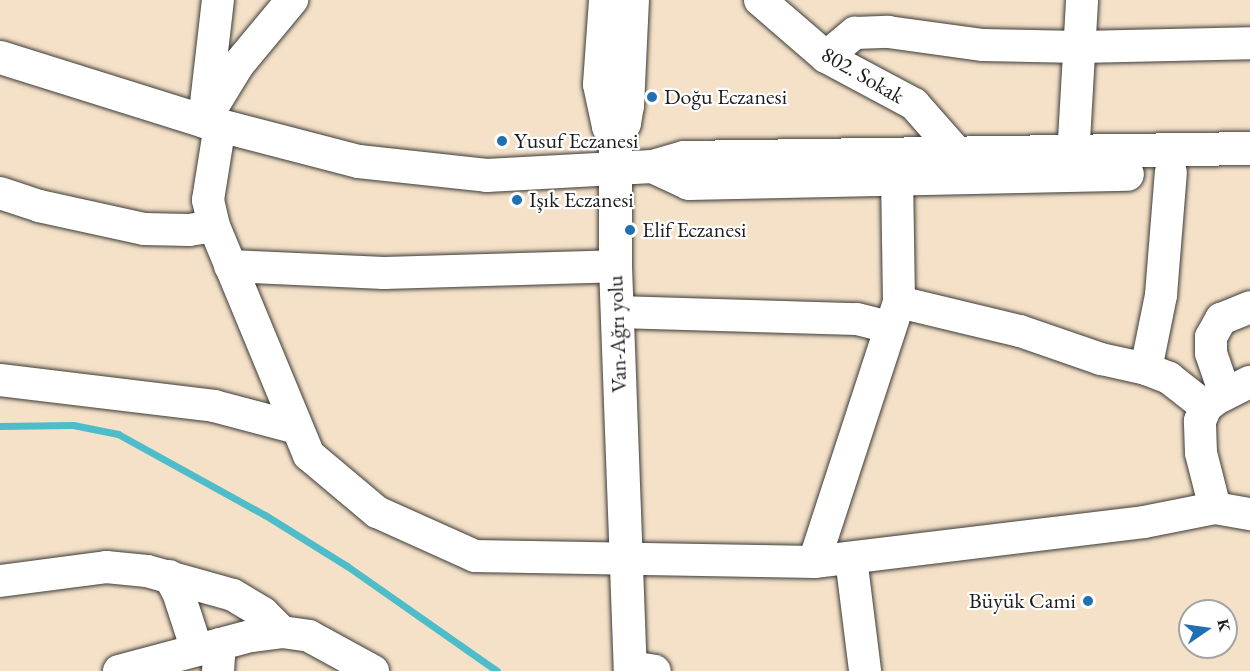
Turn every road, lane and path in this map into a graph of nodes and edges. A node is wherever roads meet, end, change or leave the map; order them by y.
1 (218, 0) edge
2 (292, 0) edge
3 (605, 0) edge
4 (633, 0) edge
5 (760, 0) edge
6 (1082, 0) edge
7 (1250, 43) edge
8 (1080, 47) junction
9 (0, 57) edge
10 (826, 57) junction
11 (212, 123) junction
12 (1250, 148) edge
13 (614, 154) junction
14 (959, 155) junction
15 (1072, 164) junction
16 (900, 168) junction
17 (1250, 171) edge
18 (1171, 172) junction
19 (0, 193) edge
20 (214, 226) junction
21 (230, 266) junction
22 (615, 266) junction
23 (1250, 307) edge
24 (617, 312) junction
25 (895, 314) junction
26 (1146, 369) junction
27 (0, 380) edge
28 (1227, 394) edge
29 (297, 428) junction
30 (1215, 508) junction
31 (1250, 514) edge
32 (625, 558) junction
33 (851, 558) junction
34 (814, 562) junction
35 (168, 576) junction
36 (0, 581) edge
37 (282, 632) junction
38 (212, 655) edge
39 (638, 670) edge
40 (119, 671) edge
41 (373, 671) edge
42 (865, 671) edge

1 - 11 street
2 - 11 street
3 - 13 main road, Van-Ağrı yolu
4 - 13 main road
5 - 10 street, 802. Sokak
6 - 8 street
7 - 8 street
8 - 10 street
8 - 15 street
9 - 11 main road
10 - 14 street, 802. Sokak
11 - 13 main road
11 - 20 street
12 - 15 main road
13 - 16 main road
13 - 22 main road, Van-Ağrı yolu
14 - 15 main road
14 - 16 main road
15 - 16 main road
15 - 18 main road
16 - 25 street
17 - 18 main road
18 - 26 street
19 - 20 street
20 - 21 street
21 - 22 street
21 - 29 street
22 - 24 main road, Van-Ağrı yolu
23 - 28 street
24 - 25 street
24 - 32 main road, Van-Ağrı yolu
25 - 26 street
25 - 34 street
26 - 28 street
27 - 29 street
28 - 30 street
29 - 32 street
30 - 31 street
30 - 33 street
32 - 34 street
32 - 39 main road, Van-Ağrı yolu
33 - 34 street
33 - 42 street
35 - 36 street
35 - 37 street
35 - 38 street
37 - 38 street
37 - 41 street
38 - 40 street

